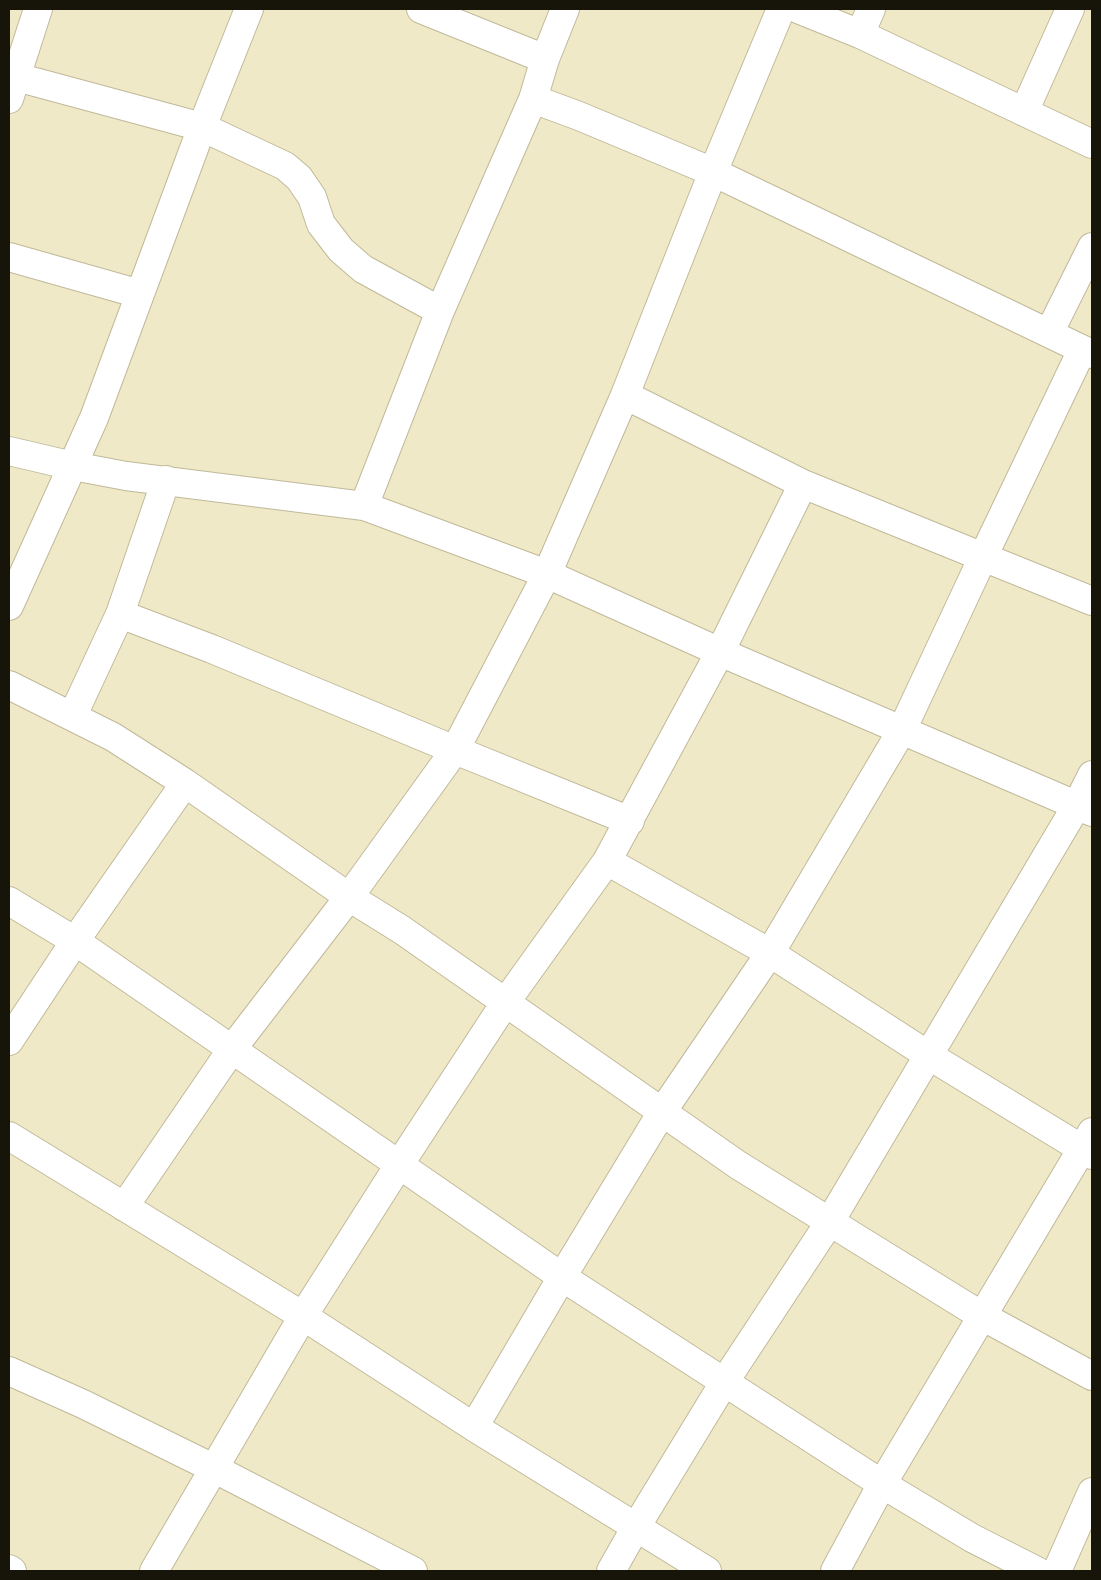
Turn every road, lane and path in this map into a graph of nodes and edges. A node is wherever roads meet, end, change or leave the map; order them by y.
1 (38, 9) edge
2 (250, 9) edge
3 (420, 9) edge
4 (565, 9) edge
5 (781, 9) edge
6 (798, 9) edge
7 (871, 9) edge
8 (1070, 9) edge
9 (450, 14) edge
10 (860, 34) junction
11 (545, 59) junction
12 (11, 84) edge
13 (533, 99) junction
14 (1024, 112) junction
15 (202, 127) junction
16 (1092, 144) edge
17 (713, 172) junction
18 (1092, 247) edge
19 (9, 257) edge
20 (140, 294) junction
21 (440, 311) junction
22 (1049, 333) junction
23 (1087, 352) edge
24 (625, 395) junction
25 (9, 451) edge
26 (73, 466) junction
27 (166, 480) junction
28 (803, 484) junction
29 (364, 506) junction
30 (982, 558) junction
31 (547, 574) junction
32 (1092, 601) edge
33 (9, 606) edge
34 (120, 614) junction
35 (720, 652) junction
36 (9, 684) edge
37 (73, 715) junction
38 (902, 730) junction
39 (456, 750) junction
40 (1092, 776) edge
41 (185, 783) junction
42 (1085, 809) edge
43 (630, 821) junction
44 (607, 861) junction
45 (349, 897) junction
46 (9, 901) edge
47 (75, 941) junction
48 (770, 952) junction
49 (505, 1003) junction
50 (9, 1041) edge
51 (232, 1050) junction
52 (928, 1055) junction
53 (662, 1112) junction
54 (9, 1136) edge
55 (1089, 1146) edge
56 (399, 1165) junction
57 (124, 1207) junction
58 (829, 1223) junction
59 (562, 1277) junction
60 (303, 1316) junction
61 (982, 1316) junction
62 (9, 1371) edge
63 (1092, 1376) edge
64 (725, 1381) junction
65 (474, 1427) junction
66 (215, 1469) junction
67 (882, 1484) junction
68 (1092, 1492) edge
69 (636, 1527) junction
70 (9, 1569) edge
71 (12, 1571) edge
72 (154, 1571) edge
73 (414, 1571) edge
74 (611, 1571) edge
75 (707, 1571) edge
76 (834, 1571) edge
77 (1038, 1571) edge
78 (1057, 1571) edge

1 - 12 street
2 - 15 street
3 - 9 street
4 - 11 street
5 - 17 street
6 - 10 street
7 - 10 street
8 - 14 street
9 - 11 street
10 - 14 street
11 - 13 street
12 - 15 street
13 - 17 street
13 - 21 street
14 - 16 street
15 - 20 street
15 - 21 street
17 - 22 street
17 - 24 street
18 - 22 street
19 - 20 street
20 - 26 street
21 - 29 street
22 - 23 street
23 - 30 street
24 - 28 street
24 - 31 street
25 - 26 street
26 - 27 street
26 - 33 street
27 - 29 street
27 - 34 street
28 - 30 street
28 - 35 street
29 - 31 street
30 - 32 street
30 - 38 street
31 - 35 street
31 - 39 street
34 - 37 street
34 - 39 street
35 - 38 street
35 - 43 street
36 - 37 street
37 - 41 street
38 - 42 street
38 - 48 street
39 - 43 street
39 - 45 street
40 - 42 street
41 - 45 street
41 - 47 street
42 - 52 street
43 - 44 street
44 - 48 street
44 - 49 street
45 - 49 street
45 - 51 street
46 - 47 street
47 - 50 street
47 - 51 street
48 - 52 street
48 - 53 street
49 - 53 street
49 - 56 street
51 - 56 street
51 - 57 street
52 - 55 street
52 - 58 street
53 - 58 street
53 - 59 street
54 - 57 street
55 - 61 street
56 - 59 street
56 - 60 street
57 - 60 street
58 - 61 street
58 - 64 street
59 - 64 street
59 - 65 street
60 - 65 street
60 - 66 street
61 - 63 street
61 - 67 street
62 - 66 street
64 - 67 street
64 - 69 street
65 - 69 street
66 - 72 street
66 - 73 street
67 - 76 street
67 - 77 street
68 - 78 street
69 - 74 street
69 - 75 street
70 - 71 street

